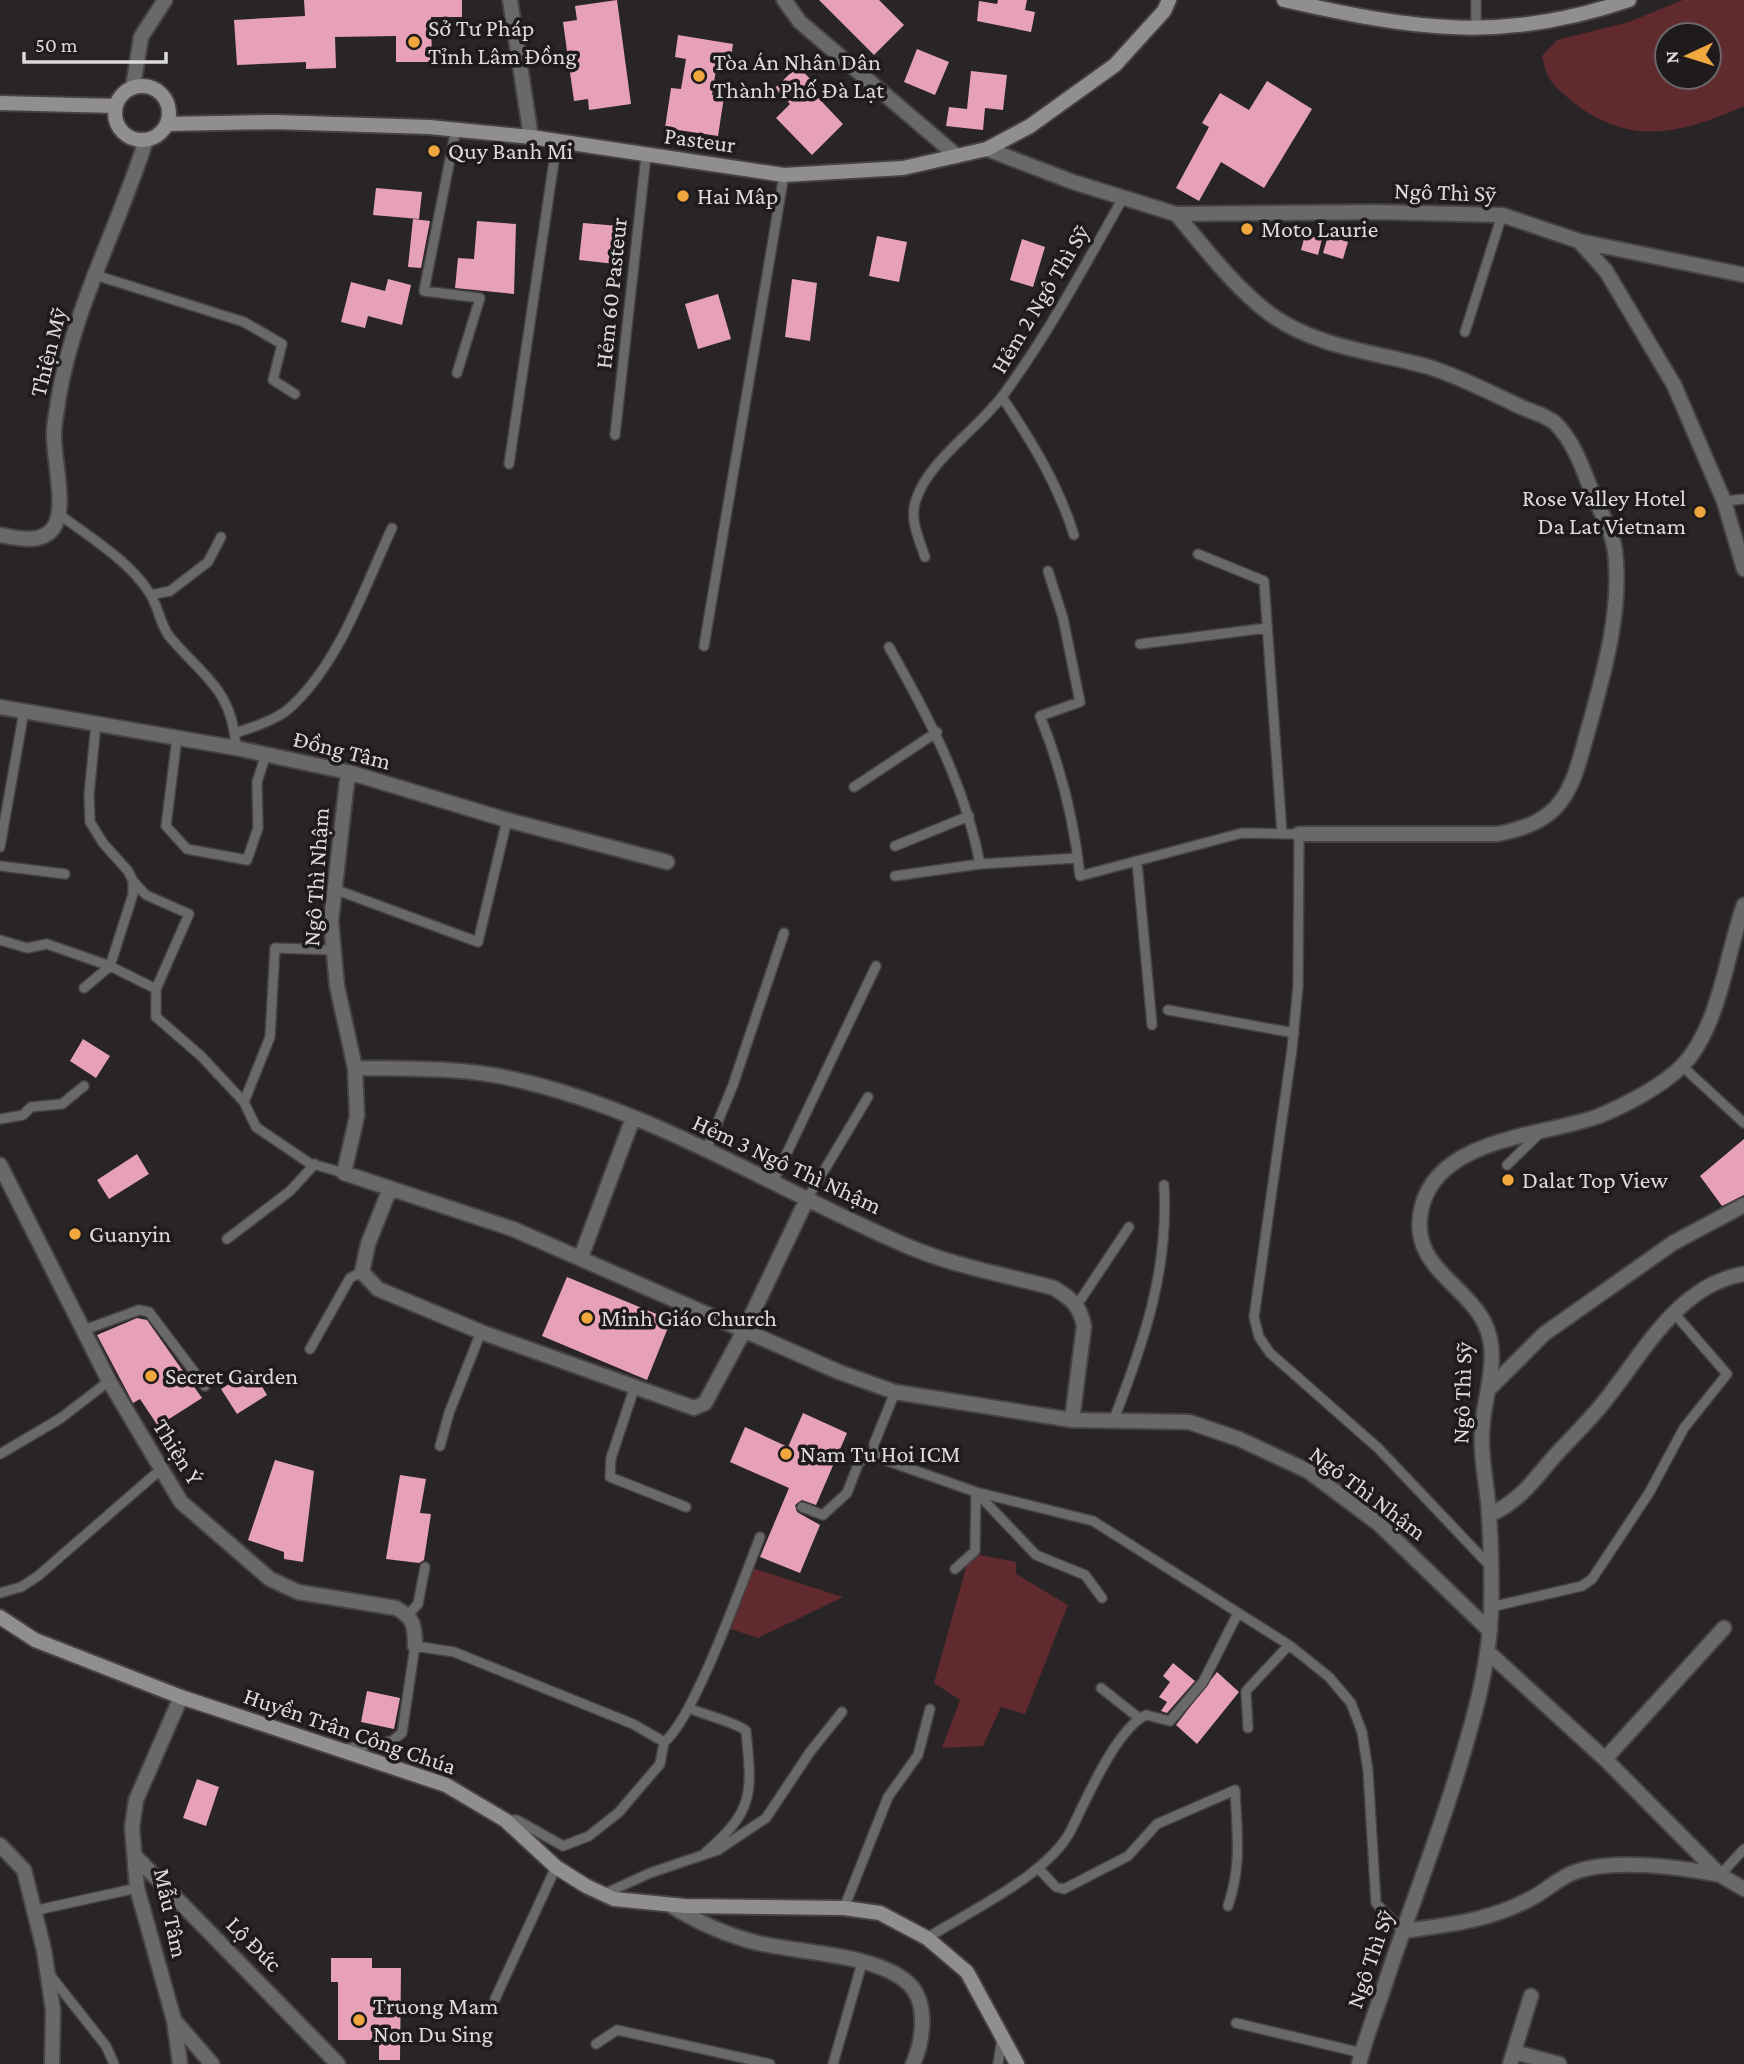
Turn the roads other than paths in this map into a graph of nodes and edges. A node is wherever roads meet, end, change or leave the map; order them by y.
1 (165, 0) edge
2 (509, 0) edge
3 (784, 0) edge
4 (1169, 0) edge
5 (1284, 0) edge
6 (1476, 0) edge
7 (1629, 0) edge
8 (1476, 30) junction
9 (133, 87) junction
10 (0, 103) edge
11 (116, 106) junction
12 (167, 124) junction
13 (456, 130) junction
14 (531, 136) junction
15 (146, 140) junction
16 (557, 141) junction
17 (987, 149) junction
18 (646, 156) junction
19 (957, 156) junction
20 (784, 176) junction
21 (1123, 198) junction
22 (1176, 214) junction
23 (1502, 215) junction
24 (1579, 241) junction
25 (92, 274) junction
26 (1744, 275) edge
27 (1465, 332) dead end
28 (457, 373) dead end
29 (295, 394) dead end
30 (1002, 397) junction
31 (615, 435) dead end
32 (509, 464) dead end
33 (1744, 499) edge
34 (1724, 501) junction
35 (60, 515) junction
36 (392, 528) dead end
37 (1074, 535) dead end
38 (0, 536) edge
39 (221, 537) dead end
40 (1198, 554) dead end
41 (925, 556) dead end
42 (1744, 569) edge
43 (1048, 571) dead end
44 (151, 595) junction
45 (1267, 628) junction
46 (1140, 644) dead end
47 (704, 646) dead end
48 (889, 647) dead end
49 (0, 707) edge
50 (24, 711) junction
51 (96, 724) junction
52 (937, 732) junction
53 (177, 738) junction
54 (236, 740) junction
55 (266, 754) junction
56 (348, 772) junction
57 (854, 788) dead end
58 (969, 816) junction
59 (507, 820) junction
60 (1282, 834) junction
61 (1299, 834) junction
62 (895, 846) dead end
63 (0, 847) edge
64 (1078, 858) junction
65 (667, 862) dead end
66 (1137, 862) junction
67 (981, 864) junction
68 (0, 866) edge
69 (65, 874) dead end
70 (895, 876) dead end
71 (133, 881) junction
72 (334, 889) junction
73 (1744, 905) edge
74 (784, 933) dead end
75 (0, 940) edge
76 (332, 950) junction
77 (110, 966) junction
78 (876, 966) dead end
79 (84, 988) dead end
80 (156, 989) junction
81 (1168, 1010) dead end
82 (1152, 1025) dead end
83 (1294, 1033) junction
84 (1682, 1066) junction
85 (355, 1068) junction
86 (83, 1086) dead end
87 (868, 1097) dead end
88 (244, 1102) junction
89 (633, 1118) junction
90 (0, 1119) edge
91 (1744, 1122) edge
92 (1543, 1130) junction
93 (706, 1148) junction
94 (315, 1164) junction
95 (0, 1165) edge
96 (1507, 1165) dead end
97 (344, 1173) junction
98 (774, 1180) junction
99 (1164, 1185) dead end
100 (389, 1191) junction
101 (807, 1199) junction
102 (1744, 1205) edge
103 (1129, 1227) dead end
104 (227, 1239) dead end
105 (581, 1257) junction
106 (362, 1272) junction
107 (1744, 1274) edge
108 (1077, 1305) junction
109 (1674, 1313) junction
110 (745, 1329) junction
111 (84, 1330) junction
112 (481, 1332) junction
113 (310, 1349) dead end
114 (110, 1381) junction
115 (205, 1386) dead end
116 (635, 1386) junction
117 (1489, 1389) junction
118 (895, 1392) junction
119 (1114, 1419) junction
120 (1072, 1420) junction
121 (440, 1446) dead end
122 (0, 1454) edge
123 (876, 1454) junction
124 (160, 1470) junction
125 (976, 1492) junction
126 (686, 1507) dead end
127 (802, 1507) dead end
128 (1489, 1514) junction
129 (760, 1537) dead end
130 (1490, 1566) junction
131 (425, 1567) dead end
132 (956, 1569) dead end
133 (0, 1593) edge
134 (1102, 1598) dead end
135 (1491, 1607) junction
136 (1238, 1613) junction
137 (408, 1615) junction
138 (0, 1617) edge
139 (1724, 1628) dead end
140 (1490, 1631) junction
141 (1289, 1645) junction
142 (415, 1646) junction
143 (1489, 1653) junction
144 (1101, 1688) dead end
145 (181, 1697) junction
146 (689, 1708) junction
147 (930, 1709) dead end
148 (842, 1712) dead end
149 (1139, 1718) junction
150 (1248, 1728) dead end
151 (664, 1742) junction
152 (342, 1750) junction
153 (1605, 1759) junction
154 (505, 1820) junction
155 (0, 1845) edge
156 (1744, 1849) edge
157 (136, 1857) junction
158 (700, 1857) junction
159 (556, 1867) junction
160 (1039, 1869) junction
161 (1720, 1875) junction
162 (137, 1888) junction
163 (1743, 1891) edge
164 (604, 1894) junction
165 (670, 1905) junction
166 (1228, 1906) dead end
167 (844, 1908) junction
168 (33, 1911) junction
169 (1403, 1931) junction
170 (928, 1938) junction
171 (862, 1963) junction
172 (47, 1971) junction
173 (1531, 1996) dead end
174 (495, 1998) dead end
175 (174, 2020) junction
176 (1236, 2023) dead end
177 (1002, 2034) junction
178 (596, 2044) dead end
179 (1512, 2058) edge
180 (1361, 2059) edge
181 (52, 2064) edge
182 (114, 2064) edge
183 (180, 2064) edge
184 (212, 2064) edge
185 (338, 2064) edge
186 (770, 2064) edge
187 (833, 2064) edge
188 (913, 2064) edge
189 (998, 2064) edge
190 (1017, 2064) edge
191 (1559, 2064) edge

1 - 9 street
2 - 14 street
3 - 19 street
4 - 17 street, Pasteur
5 - 8 street
6 - 8 lane
7 - 8 street
9 - 11 street
9 - 12 street
10 - 11 street
11 - 15 street
12 - 13 street, Pasteur
12 - 15 street
13 - 14 street, Pasteur
13 - 28 lane
14 - 16 street, Pasteur
15 - 25 street, Thiện Mỹ
16 - 18 street, Pasteur
16 - 32 lane
17 - 19 street, Pasteur
17 - 21 street, Ngô Thì Sỹ
18 - 20 street, Pasteur
18 - 31 lane, Hẻm 60 Pasteur
19 - 20 street, Pasteur
20 - 47 lane
21 - 22 street, Ngô Thì Sỹ
21 - 30 lane, Hẻm 2 Ngô Thì Sỹ
22 - 23 street, Ngô Thì Sỹ
22 - 61 street
23 - 24 street, Ngô Thì Sỹ
23 - 27 lane
24 - 26 street
24 - 34 street, Ngô Thì Sỹ
25 - 29 lane
25 - 35 street, Thiện Mỹ
30 - 37 lane
30 - 41 lane, Hẻm 2 Ngô Thì Sỹ
33 - 34 lane
34 - 42 street, Ngô Thì Sỹ
35 - 38 street
35 - 44 lane
36 - 54 lane
39 - 44 lane
40 - 45 lane
43 - 64 lane
44 - 54 lane
45 - 46 lane
45 - 60 lane
48 - 52 lane
49 - 50 street, Đồng Tâm
50 - 51 street, Đồng Tâm
50 - 63 lane
51 - 53 street, Đồng Tâm
51 - 71 lane
52 - 57 lane
52 - 58 lane
53 - 54 street, Đồng Tâm
53 - 55 lane
54 - 55 street, Đồng Tâm
55 - 56 street, Đồng Tâm
56 - 59 street, Đồng Tâm
56 - 72 street, Ngô Thì Nhậm
58 - 62 lane
58 - 67 lane
59 - 65 street, Đồng Tâm
59 - 72 lane
60 - 61 lane
60 - 66 lane
61 - 83 lane
64 - 66 lane
64 - 67 lane
66 - 82 lane
67 - 70 lane
68 - 69 lane
71 - 77 lane
71 - 80 lane
72 - 76 street, Ngô Thì Nhậm
73 - 84 street, Ngô Thì Sỹ
74 - 93 lane
75 - 77 lane
76 - 85 street, Ngô Thì Nhậm
76 - 88 lane
77 - 79 lane
77 - 80 lane
78 - 98 lane
80 - 88 lane
81 - 83 lane
83 - 130 lane
84 - 91 lane
84 - 92 street, Ngô Thì Sỹ
85 - 89 street, Hẻm 3 Ngô Thì Nhậm
85 - 97 street, Ngô Thì Nhậm
86 - 90 lane
87 - 101 lane
88 - 94 lane
89 - 93 street, Hẻm 3 Ngô Thì Nhậm
89 - 105 street
92 - 96 lane
92 - 117 street, Ngô Thì Sỹ
93 - 98 street, Hẻm 3 Ngô Thì Nhậm
94 - 97 lane
94 - 104 lane
95 - 111 street, Thiện Ý
97 - 100 street, Ngô Thì Nhậm
98 - 101 street, Hẻm 3 Ngô Thì Nhậm
99 - 119 lane
100 - 105 street, Ngô Thì Nhậm
100 - 106 street
101 - 108 street, Hẻm 3 Ngô Thì Nhậm
101 - 110 street
102 - 117 street
103 - 108 lane
105 - 110 street, Ngô Thì Nhậm
106 - 112 street
106 - 113 lane
107 - 109 street
108 - 120 street
109 - 128 street
109 - 135 lane
110 - 116 street
110 - 118 street, Ngô Thì Nhậm
111 - 114 street, Thiện Ý
111 - 115 lane
112 - 116 street
112 - 121 lane
114 - 122 lane
114 - 124 street, Thiện Ý
116 - 126 lane
117 - 128 street, Ngô Thì Sỹ
118 - 120 street, Ngô Thì Nhậm
118 - 123 lane
119 - 120 street, Ngô Thì Nhậm
119 - 140 street, Ngô Thì Nhậm
123 - 125 lane
123 - 127 lane
124 - 133 lane
124 - 137 street, Thiện Ý
125 - 132 lane
125 - 134 lane
125 - 136 lane
128 - 130 street, Ngô Thì Sỹ
129 - 146 lane
130 - 135 street, Ngô Thì Sỹ
131 - 137 lane
135 - 140 street, Ngô Thì Sỹ
136 - 141 lane
136 - 149 lane
137 - 142 street
138 - 145 street, Huyền Trân Công Chúa
139 - 153 street
140 - 143 street, Ngô Thì Sỹ
141 - 150 lane
141 - 169 lane
142 - 151 lane
142 - 152 lane
143 - 153 street
143 - 169 street, Ngô Thì Sỹ
144 - 149 lane
145 - 152 street, Huyền Trân Công Chúa
145 - 157 street, Mẫu Tâm
146 - 151 lane
146 - 158 lane
147 - 167 lane
148 - 158 lane
149 - 160 lane
151 - 154 lane
152 - 154 street, Huyền Trân Công Chúa
153 - 161 street
154 - 159 street, Huyền Trân Công Chúa
155 - 168 street
156 - 161 lane
157 - 162 street, Mẫu Tâm
157 - 185 street, Lộ Đức
158 - 164 lane
159 - 164 street, Huyền Trân Công Chúa
159 - 174 lane
160 - 166 lane
160 - 170 lane
161 - 163 street
161 - 169 street
162 - 168 lane
162 - 175 street, Mẫu Tâm
164 - 165 street, Huyền Trân Công Chúa
165 - 167 street, Huyền Trân Công Chúa
165 - 171 street
167 - 170 street, Huyền Trân Công Chúa
168 - 172 street
169 - 180 street, Ngô Thì Sỹ
170 - 177 street, Huyền Trân Công Chúa
171 - 187 lane
171 - 188 street
172 - 181 street
172 - 182 lane
173 - 179 street
175 - 183 street, Mẫu Tâm
175 - 184 street
176 - 180 lane
177 - 189 lane
177 - 190 street, Huyền Trân Công Chúa
178 - 186 lane
179 - 191 street

